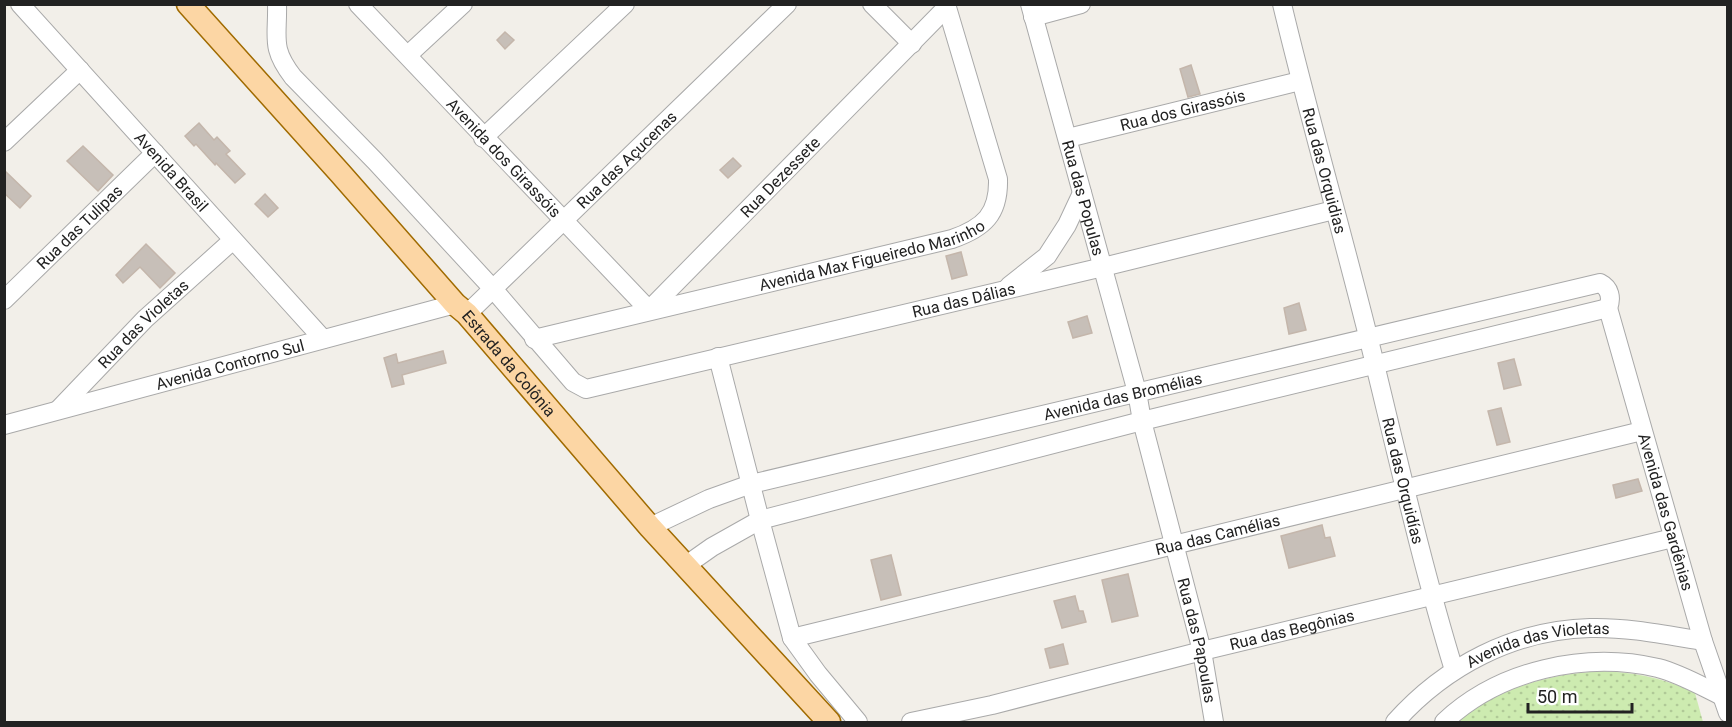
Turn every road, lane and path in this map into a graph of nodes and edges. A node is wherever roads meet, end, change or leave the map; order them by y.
1 (20, 4) edge
2 (188, 4) edge
3 (277, 4) edge
4 (358, 4) edge
5 (463, 4) edge
6 (625, 4) edge
7 (787, 4) edge
8 (872, 4) edge
9 (1081, 4) edge
10 (1282, 4) edge
11 (947, 6) edge
12 (1031, 11) edge
13 (912, 44) junction
14 (408, 56) junction
15 (80, 70) junction
16 (1300, 81) junction
17 (483, 138) junction
18 (1068, 138) junction
19 (4, 142) edge
20 (155, 153) junction
21 (1082, 193) junction
22 (1334, 210) junction
23 (563, 222) junction
24 (233, 240) junction
25 (1103, 267) junction
26 (1600, 283) joint
27 (494, 290) junction
28 (1003, 291) junction
29 (4, 300) edge
30 (1608, 308) junction
31 (461, 309) junction
32 (649, 310) junction
33 (1368, 338) junction
34 (323, 339) junction
35 (534, 339) junction
36 (718, 357) junction
37 (1374, 365) junction
38 (1137, 392) junction
39 (58, 410) junction
40 (1142, 421) junction
41 (4, 425) edge
42 (1642, 431) junction
43 (751, 484) junction
44 (1404, 488) junction
45 (760, 520) junction
46 (650, 527) junction
47 (1673, 538) junction
48 (1175, 545) junction
49 (685, 566) junction
50 (1431, 596) junction
51 (792, 638) junction
52 (1703, 641) junction
53 (1202, 651) junction
54 (1454, 670) junction
55 (1725, 704) edge
56 (992, 705) junction
57 (829, 723) edge
58 (858, 723) edge
59 (910, 723) edge
60 (975, 723) edge
61 (1214, 723) edge
62 (1395, 723) edge
63 (1443, 723) edge

1 - 15 street, Avenida Brasil
2 - 31 main road, Estrada da Colônia
3 - 27 street
4 - 14 street, Avenida dos Girassóis
5 - 14 street
6 - 17 street
7 - 23 street, Rua das Açucenas
8 - 13 street
9 - 12 street
10 - 16 street, Rua das Orquidias
11 - 13 street, Rua Dezessete
11 - 32 street, Avenida Max Figueiredo Marinho
12 - 18 street, Rua das Populas
13 - 32 street, Rua Dezessete
14 - 17 street, Avenida dos Girassóis
15 - 19 street
15 - 20 street, Avenida Brasil
16 - 18 street, Rua dos Girassóis
16 - 22 street, Rua das Orquidias
17 - 23 street, Avenida dos Girassóis
18 - 21 street, Rua das Populas
20 - 24 street, Avenida Brasil
20 - 29 street, Rua das Tulipas
21 - 25 street, Rua das Populas
21 - 28 street
22 - 25 street, Rua das Dálias
22 - 33 street, Rua das Orquidias
23 - 27 street, Rua das Açucenas
23 - 32 street, Avenida dos Girassóis
24 - 34 street, Avenida Brasil
24 - 39 street, Rua das Violetas
25 - 28 street, Rua das Dálias
25 - 38 street, Rua das Populas
26 - 30 street, Avenida das Gardênias
26 - 33 street, Avenida das Bromélias
27 - 31 street, Rua das Açucenas
27 - 35 street
28 - 36 street, Rua das Dálias
30 - 37 street, Avenida das Bromélias
30 - 42 street, Avenida das Gardênias
31 - 34 street, Avenida Contorno Sul
31 - 46 main road, Estrada da Colônia
32 - 35 street, Avenida Max Figueiredo Marinho
33 - 37 street, Rua das Orquidias
33 - 38 street, Avenida das Bromélias
34 - 39 street, Avenida Contorno Sul
35 - 36 street, Rua das Dálias
36 - 43 street
37 - 40 street, Avenida das Bromélias
37 - 44 street, Rua das Orquidías
38 - 40 street, Rua das Populas
38 - 43 street, Avenida das Bromélias
39 - 41 street, Avenida Contorno Sul
40 - 45 street, Avenida das Bromélias
40 - 48 street, Rua das Papoulas
42 - 44 street, Rua das Camélias
42 - 47 street, Avenida das Gardênias
43 - 45 street
43 - 46 street, Avenida das Bromélias
44 - 48 street, Rua das Camélias
44 - 50 street, Rua das Orquidías
45 - 49 street, Avenida das Bromélias
45 - 51 street
46 - 49 main road, Estrada da Colônia
47 - 50 street, Rua das Begônias
47 - 52 street, Avenida das Gardênias
48 - 51 street, Rua das Camélias
48 - 53 street, Rua das Papoulas
49 - 57 main road, Estrada da Colônia
50 - 53 street, Rua das Begônias
50 - 54 street, Rua das Orquidías
51 - 58 street
52 - 54 street, Avenida das Violetas
52 - 55 street, Avenida das Gardênias
53 - 56 street, Rua das Begônias
53 - 61 street, Rua das Papoulas
54 - 62 street, Avenida das Violetas
55 - 63 street, Avenida das Violetas
56 - 59 street, Rua das Begônias
56 - 60 street

